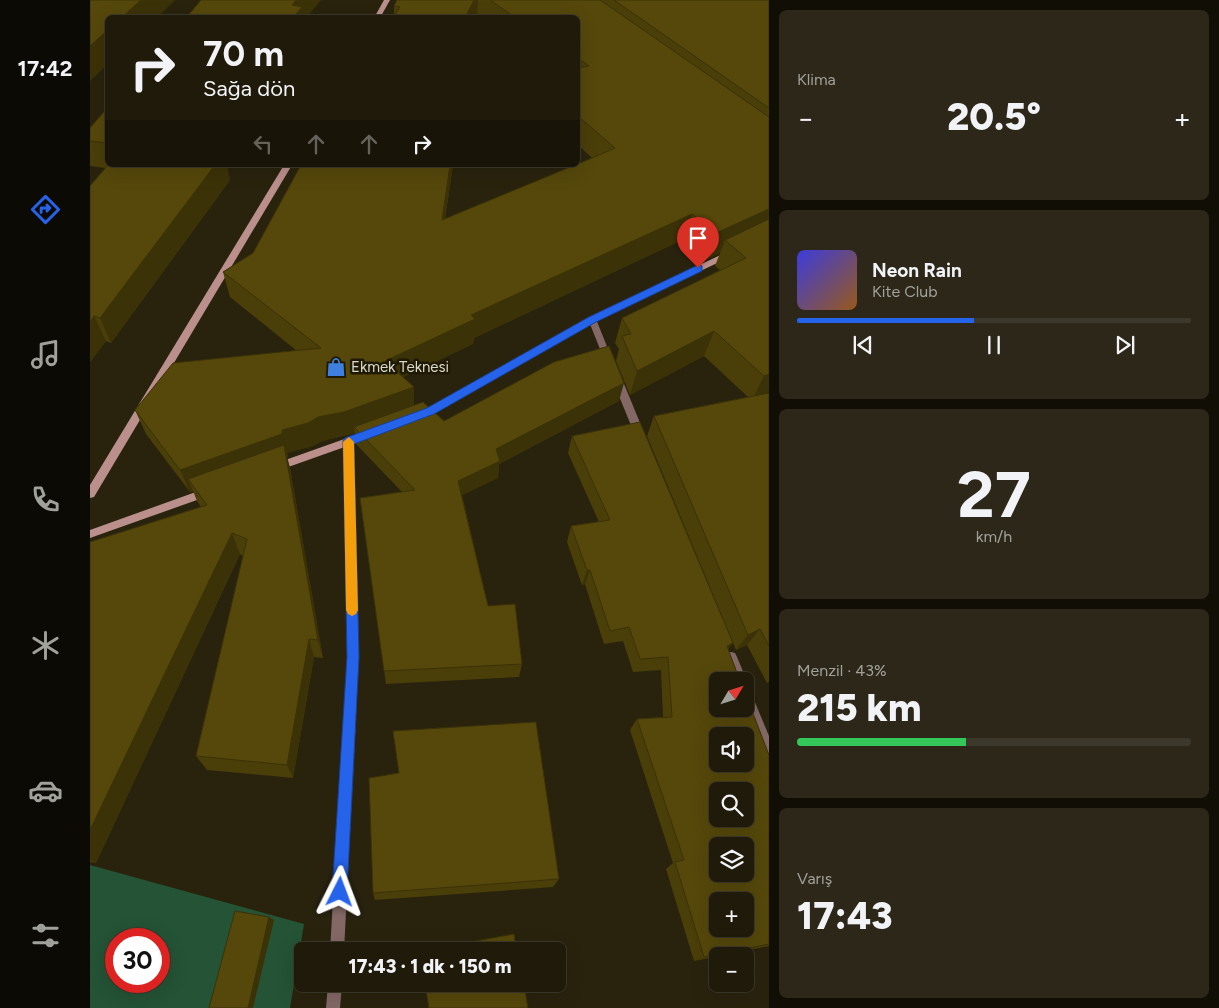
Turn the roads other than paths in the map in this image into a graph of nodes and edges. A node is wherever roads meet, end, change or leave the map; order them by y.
1 (387, 0) edge
2 (378, 15) edge
3 (287, 167) edge
4 (734, 252) edge
5 (592, 320) junction
6 (412, 418) edge
7 (376, 431) edge
8 (349, 441) junction
9 (644, 446) edge
10 (266, 471) edge
11 (220, 487) edge
12 (90, 494) edge
13 (90, 534) edge
14 (726, 645) edge
15 (737, 672) edge
16 (754, 714) edge
17 (769, 750) edge
18 (337, 942) edge
19 (334, 992) edge
20 (333, 1008) edge

1 - 2 street
3 - 12 street
4 - 5 street
5 - 6 street
5 - 9 street
7 - 8 street
8 - 10 street
8 - 18 street
11 - 13 street
14 - 15 street
16 - 17 street
19 - 20 street

